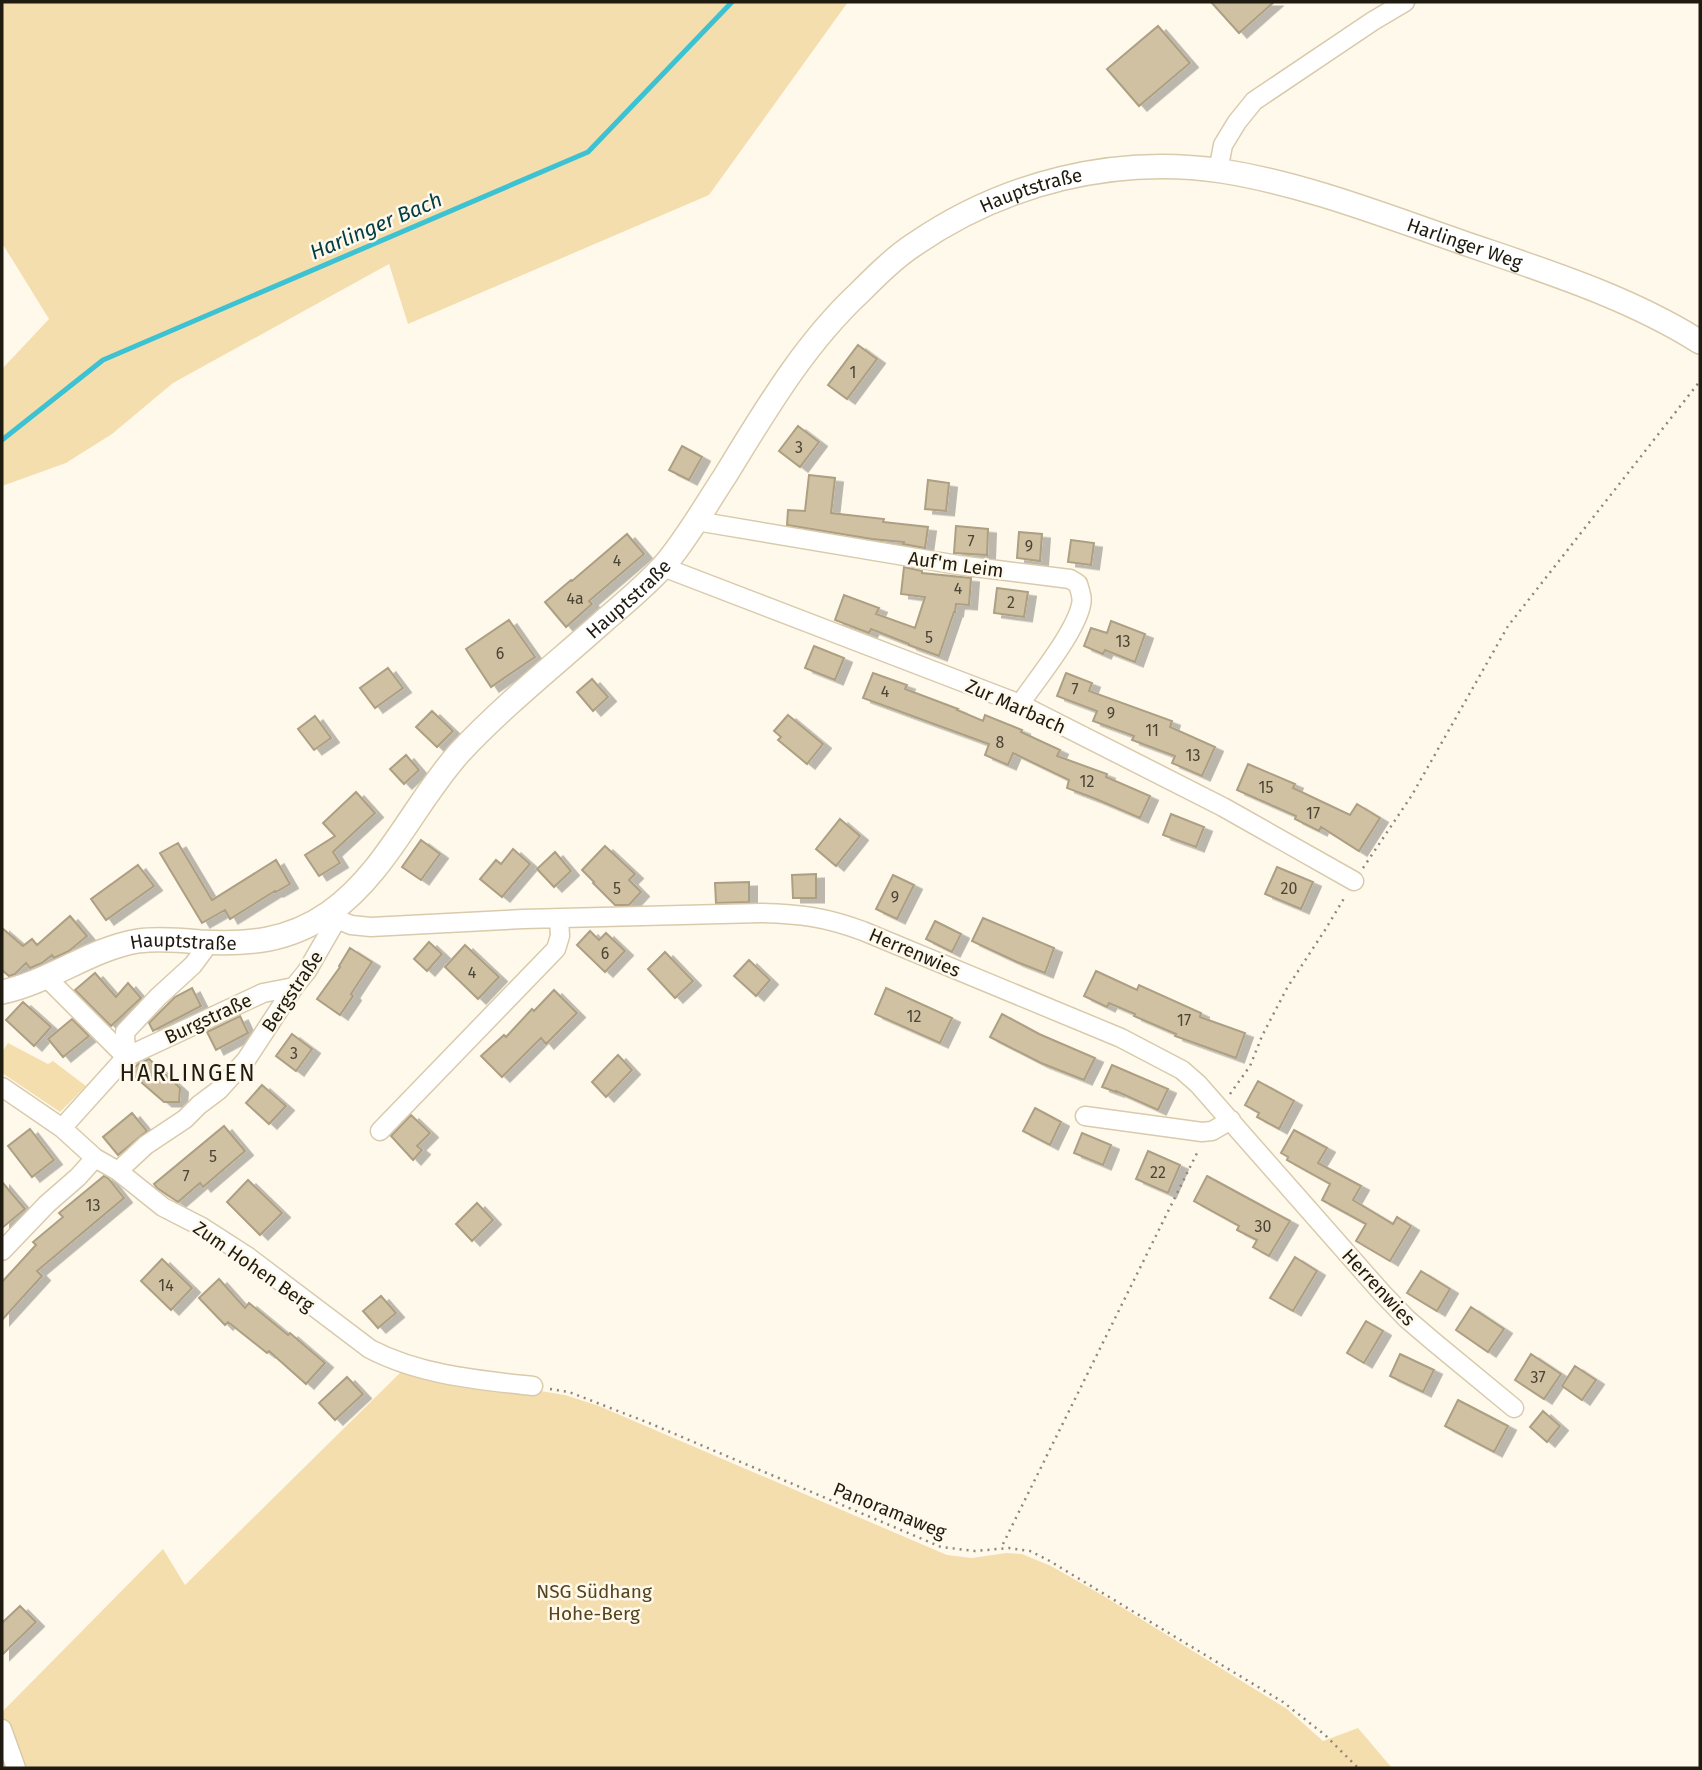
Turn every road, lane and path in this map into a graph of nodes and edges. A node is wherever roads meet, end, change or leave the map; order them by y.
1 (1405, 2) edge
2 (1218, 171) junction
3 (1700, 342) edge
4 (1700, 381) edge
5 (696, 521) junction
6 (663, 567) junction
7 (1020, 704) junction
8 (1354, 881) junction
9 (332, 917) junction
10 (559, 919) junction
11 (210, 942) junction
12 (47, 977) junction
13 (294, 987) junction
14 (2, 992) edge
15 (125, 1057) junction
16 (2, 1087) edge
17 (1225, 1114) junction
18 (1085, 1116) dead end
19 (62, 1128) junction
20 (380, 1130) dead end
21 (1202, 1132) junction
22 (95, 1158) junction
23 (118, 1171) junction
24 (2, 1251) edge
25 (533, 1386) joint
26 (1514, 1408) dead end
27 (1003, 1544) dead end
28 (2, 1729) edge
29 (16, 1768) edge
30 (1358, 1768) edge

1 - 2 street
2 - 3 street, Harlinger Weg
2 - 5 street, Hauptstraße
4 - 8 path
5 - 6 street, Hauptstraße
5 - 7 street, Auf'm Leim
6 - 7 street, Zur Marbach
6 - 9 street, Hauptstraße
7 - 8 street, Zur Marbach
8 - 17 path
9 - 10 street, Herrenwies
9 - 11 street, Hauptstraße
9 - 13 street, Bergstraße
10 - 17 street, Herrenwies
10 - 20 street
11 - 12 street, Hauptstraße
11 - 15 street
12 - 14 street, Hauptstraße
12 - 15 street
13 - 15 street, Burgstraße
13 - 23 street, Bergstraße
15 - 19 street
16 - 19 street, Zum Hohen Berg
17 - 21 street
17 - 26 street, Herrenwies
18 - 21 street
19 - 22 street, Zum Hohen Berg
21 - 27 path
22 - 23 street, Zum Hohen Berg
22 - 24 street
23 - 25 street, Zum Hohen Berg
25 - 30 path, Panoramaweg
28 - 29 street

